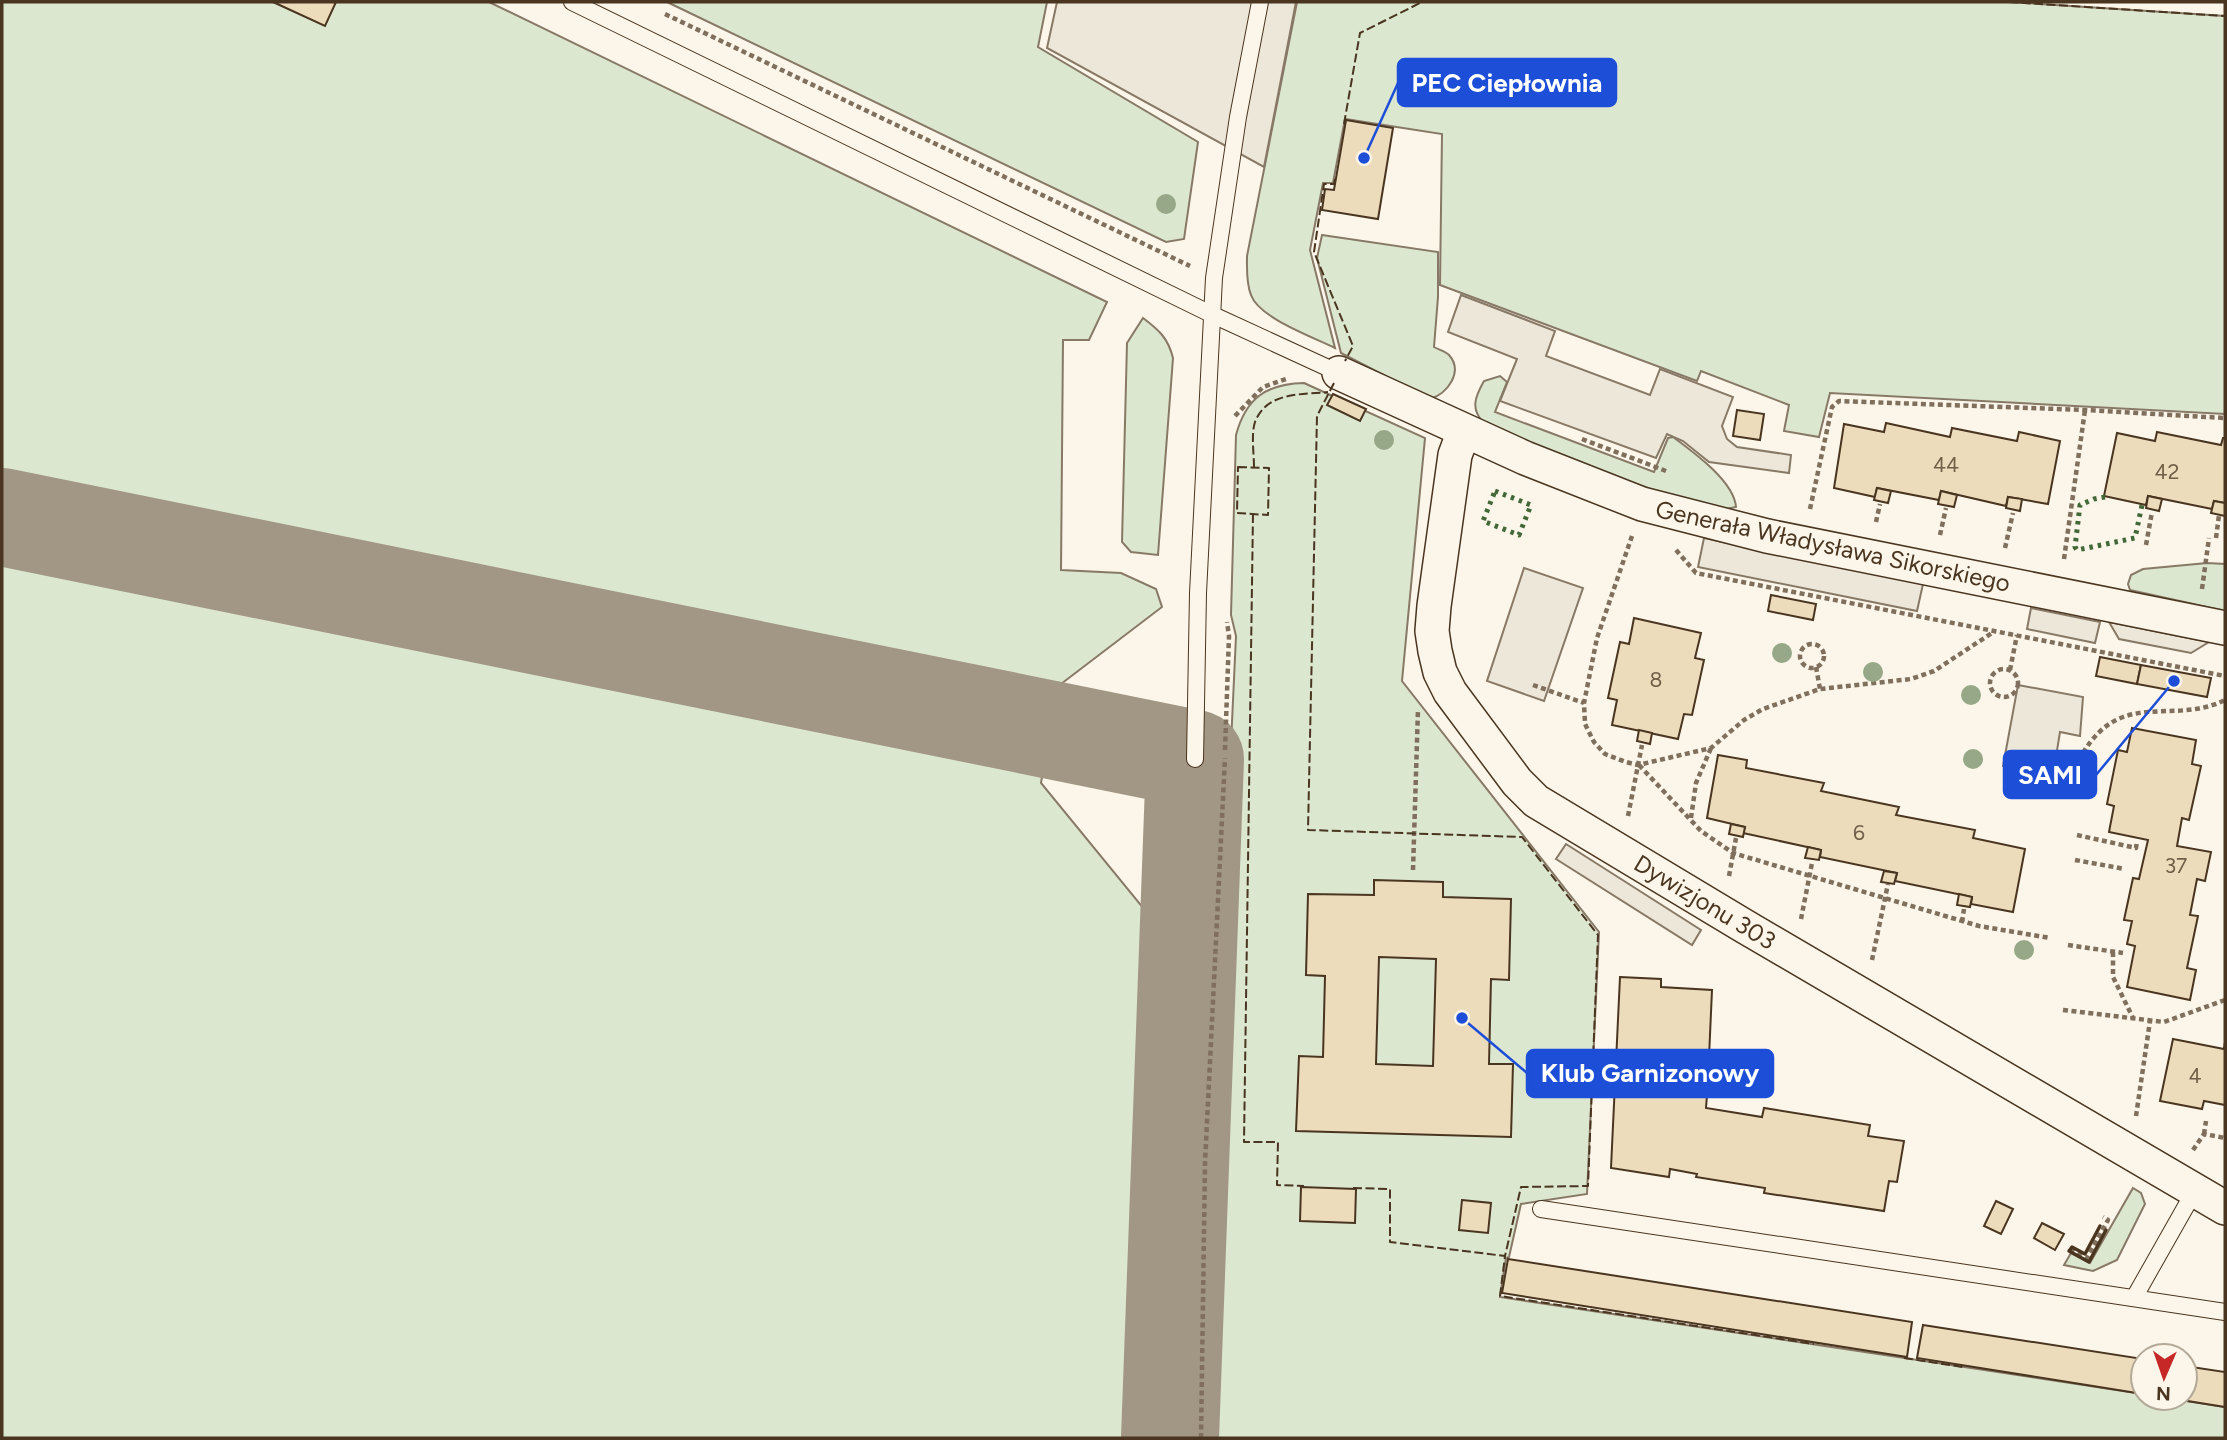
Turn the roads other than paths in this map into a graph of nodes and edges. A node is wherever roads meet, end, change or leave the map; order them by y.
1 (1259, 2) edge
2 (578, 3) edge
3 (1213, 315) junction
4 (1339, 373) joint
5 (1464, 431) junction
6 (2211, 625) edge
7 (1195, 760) dead end
8 (2194, 1192) junction
9 (2225, 1208) edge
10 (1541, 1209) dead end
11 (2134, 1298) junction
12 (2225, 1312) edge

1 - 3 lane
2 - 3 lane
3 - 4 lane
3 - 7 lane
4 - 5 street, Generała Władysława Sikorskiego
5 - 6 street, Generała Władysława Sikorskiego
5 - 8 street, Dywizjonu 303
8 - 9 street, Dywizjonu 303
8 - 11 lane
10 - 11 lane
11 - 12 lane

